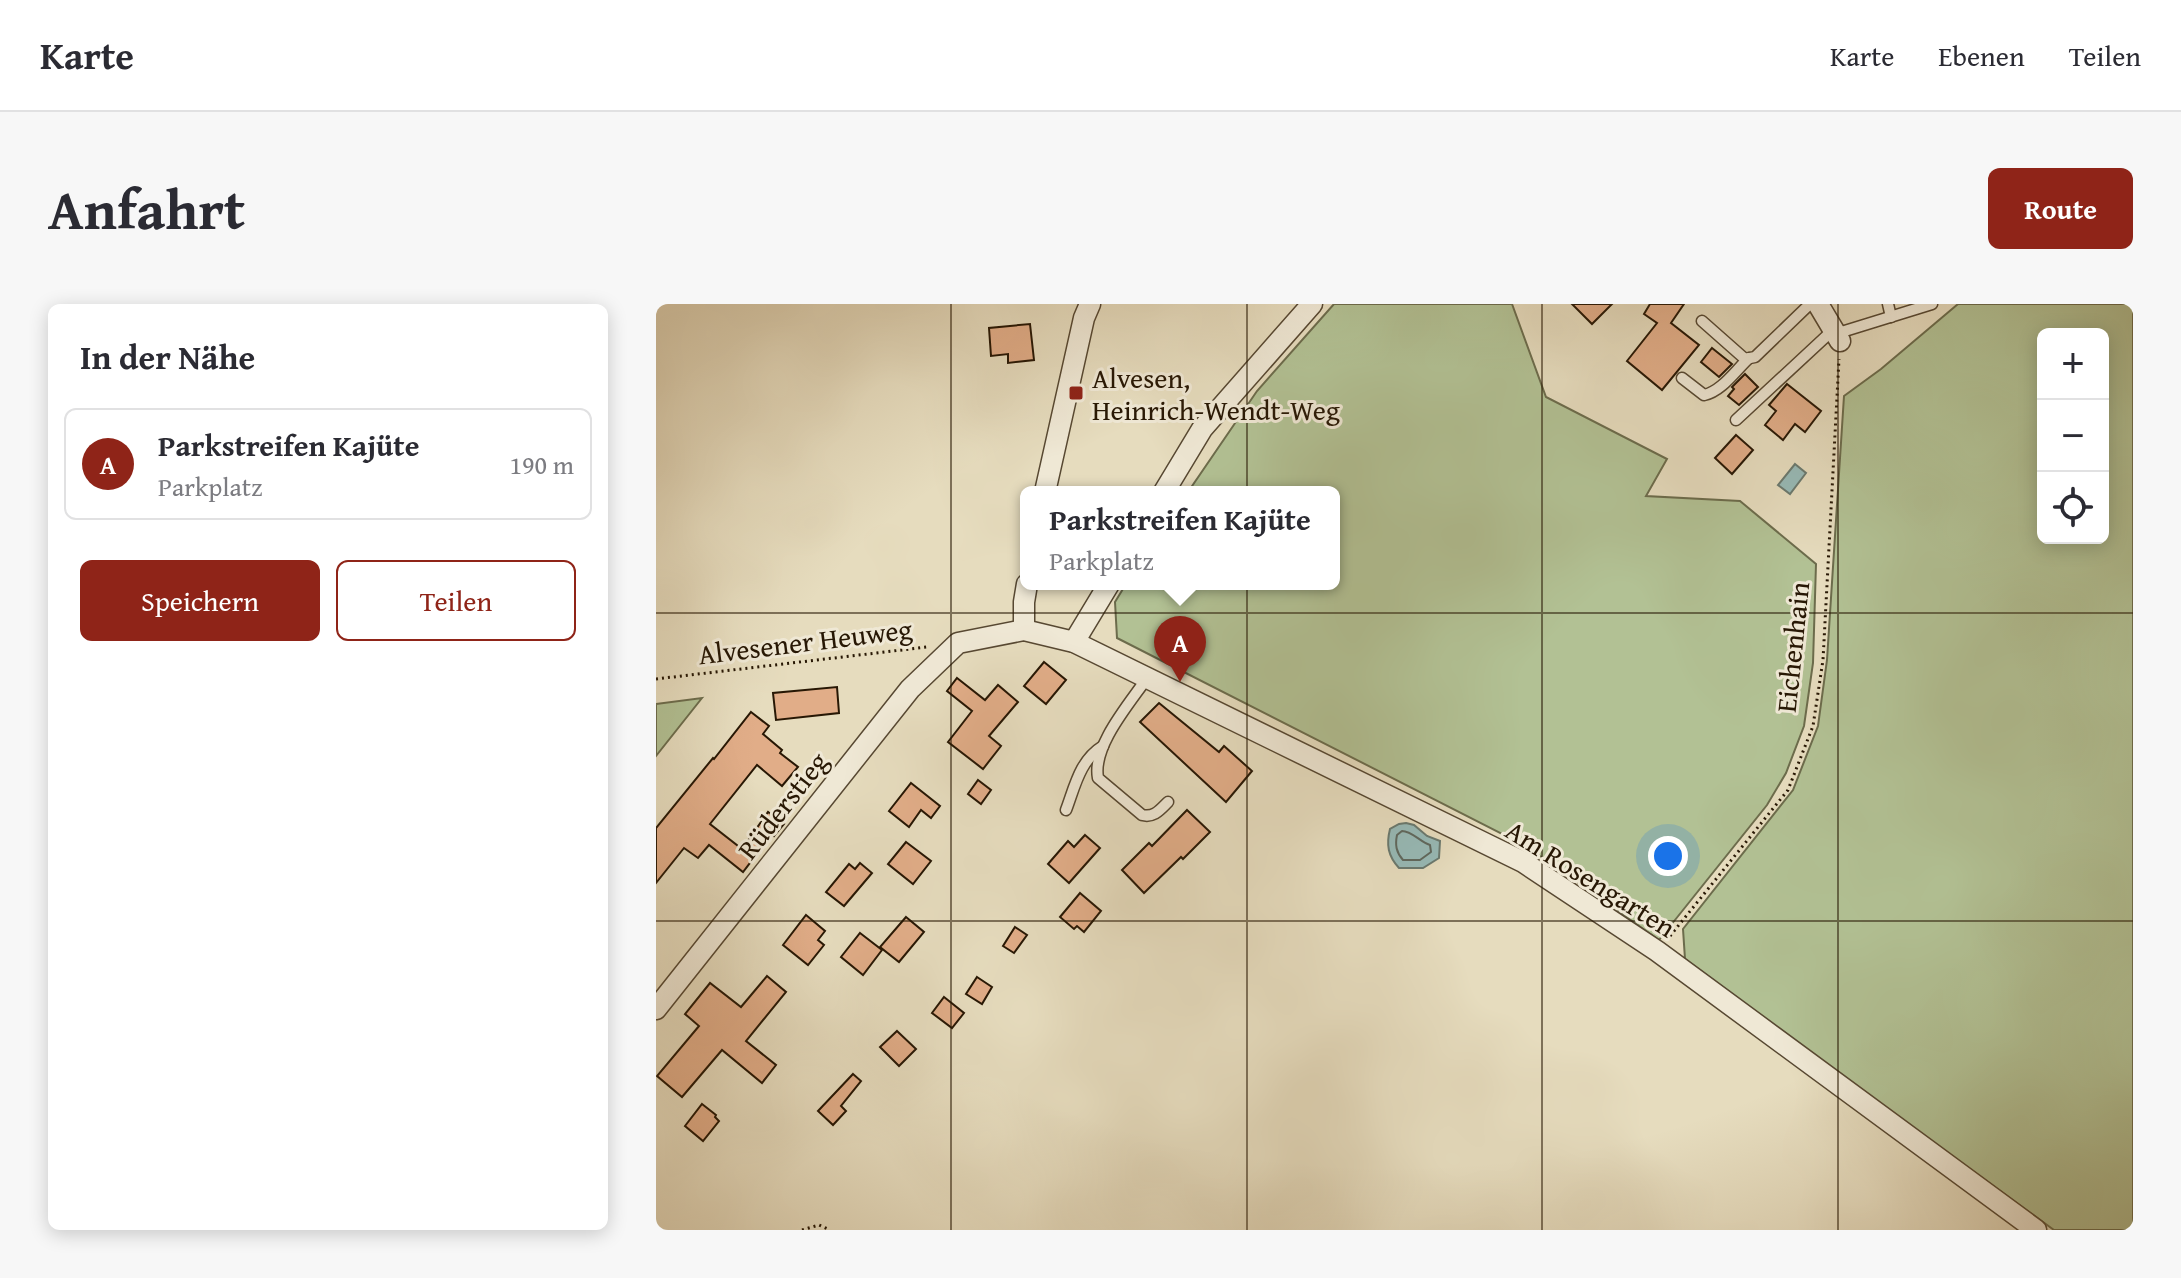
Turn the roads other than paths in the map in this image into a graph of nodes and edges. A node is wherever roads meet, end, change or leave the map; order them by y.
1 (1090, 304) edge
2 (1312, 304) edge
3 (1810, 304) edge
4 (1818, 304) edge
5 (1888, 304) edge
6 (1932, 304) edge
7 (1891, 317) junction
8 (1702, 321) dead end
9 (1836, 335) junction
10 (1749, 358) junction
11 (1682, 378) dead end
12 (1736, 420) dead end
13 (1046, 486) edge
14 (1168, 486) edge
15 (1026, 590) edge
16 (1105, 590) edge
17 (1024, 630) junction
18 (1074, 642) junction
19 (1147, 678) junction
20 (1103, 746) junction
21 (1168, 802) dead end
22 (1066, 810) dead end
23 (656, 1009) edge
24 (2036, 1230) edge

1 - 13 street
2 - 14 street
3 - 10 lane
4 - 9 street
5 - 7 lane
6 - 7 lane
7 - 9 lane
8 - 10 lane
9 - 12 lane
10 - 11 lane
15 - 17 street
16 - 18 street
17 - 18 street, Am Rosengarten
17 - 23 street, Rüderstieg
18 - 19 street, Am Rosengarten
19 - 20 lane
19 - 24 street, Am Rosengarten
20 - 21 lane
20 - 22 lane

